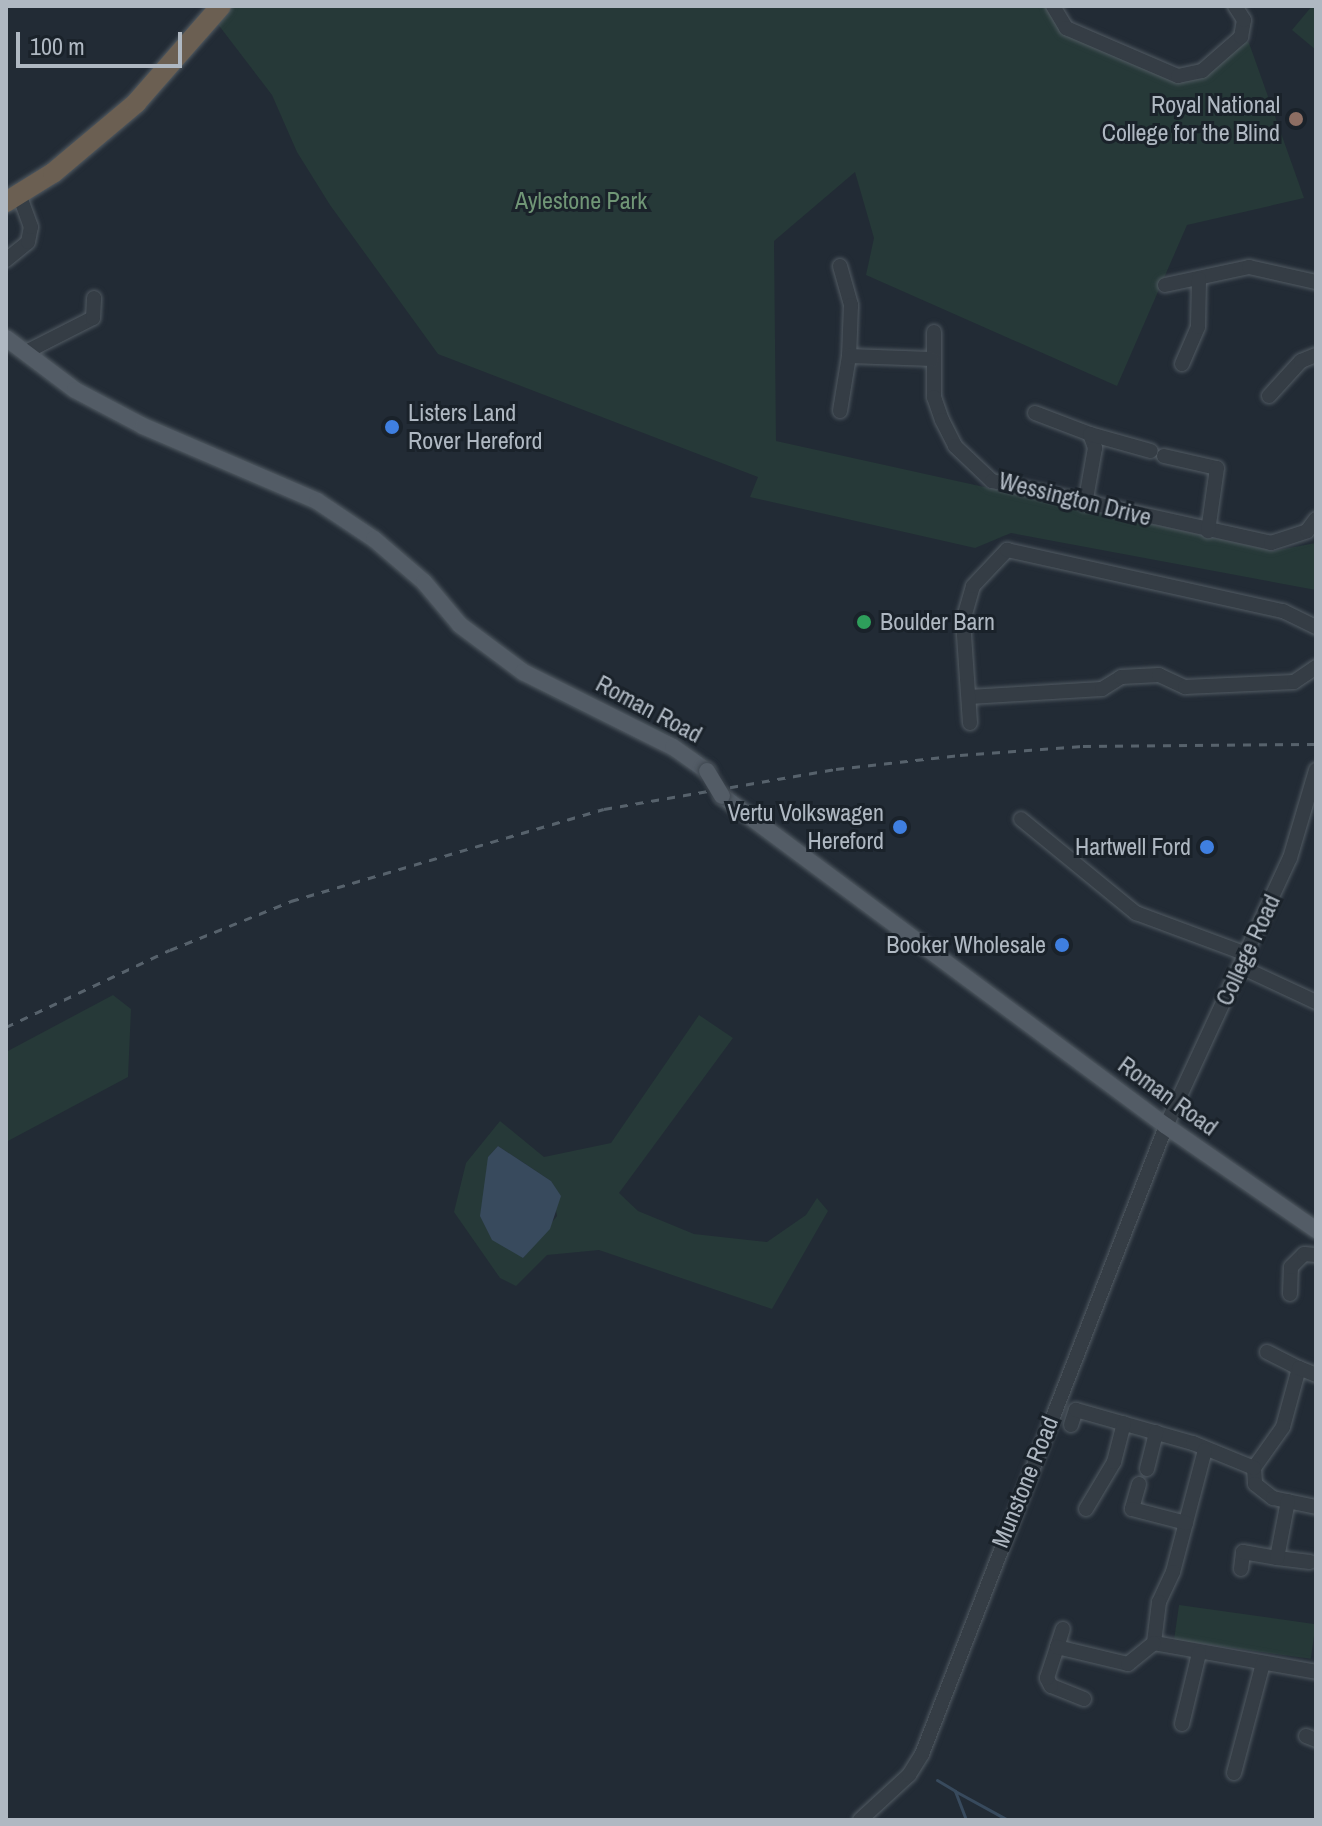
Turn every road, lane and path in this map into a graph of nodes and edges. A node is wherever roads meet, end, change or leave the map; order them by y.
1 (221, 6) edge
2 (1053, 6) edge
3 (1235, 6) edge
4 (13, 199) edge
5 (6, 260) edge
6 (840, 266) dead end
7 (1199, 279) junction
8 (1316, 281) edge
9 (1165, 285) dead end
10 (94, 298) dead end
11 (934, 332) dead end
12 (6, 338) edge
13 (26, 352) junction
14 (1316, 355) edge
15 (849, 356) junction
16 (932, 359) junction
17 (1182, 364) dead end
18 (1269, 396) dead end
19 (840, 411) dead end
20 (1035, 413) dead end
21 (1090, 434) junction
22 (1085, 504) junction
23 (1316, 519) edge
24 (1208, 531) junction
25 (1316, 627) edge
26 (1316, 667) edge
27 (969, 697) junction
28 (970, 723) dead end
29 (1316, 770) edge
30 (1021, 819) dead end
31 (1244, 961) junction
32 (1316, 1002) edge
33 (1166, 1126) junction
34 (1316, 1230) edge
35 (1316, 1255) edge
36 (1290, 1294) dead end
37 (1267, 1352) dead end
38 (1299, 1368) junction
39 (1316, 1375) edge
40 (1075, 1410) dead end
41 (1124, 1423) junction
42 (1156, 1432) junction
43 (1199, 1446) junction
44 (1254, 1468) junction
45 (1147, 1469) dead end
46 (1139, 1484) dead end
47 (1288, 1501) junction
48 (1316, 1507) edge
49 (1086, 1509) dead end
50 (1186, 1523) junction
51 (1277, 1558) junction
52 (1310, 1562) dead end
53 (1241, 1569) dead end
54 (1063, 1629) dead end
55 (1154, 1643) junction
56 (1057, 1647) junction
57 (1199, 1653) junction
58 (1263, 1663) junction
59 (1316, 1672) edge
60 (1084, 1699) dead end
61 (1182, 1724) dead end
62 (1234, 1773) dead end
63 (860, 1820) edge

1 - 4 highway
2 - 3 street
4 - 5 street
6 - 15 street
7 - 8 street
7 - 9 street
7 - 17 street
10 - 13 street
11 - 16 street, Wessington Drive
12 - 13 main road, Roman Road
13 - 33 main road, Roman Road, bridge
14 - 18 street
15 - 16 street
15 - 19 street
16 - 22 street, Wessington Drive
20 - 21 street
21 - 22 street
21 - 24 street
22 - 24 street, Wessington Drive
23 - 24 street, Wessington Drive
25 - 27 street
26 - 27 street
27 - 28 street
29 - 31 street, College Road
30 - 31 street
31 - 32 street
31 - 33 street, College Road
33 - 34 main road, Roman Road
33 - 63 street, Munstone Road
35 - 36 street
37 - 38 street
38 - 39 street
38 - 44 street
40 - 41 street
41 - 42 street
41 - 49 street
42 - 43 street
42 - 45 street
43 - 44 street
43 - 50 street
44 - 47 street
46 - 50 street
47 - 48 street
47 - 51 street
50 - 55 street
51 - 52 street
51 - 53 street
54 - 56 street
55 - 56 street
55 - 57 street
56 - 60 street
57 - 58 street
57 - 61 street
58 - 59 street
58 - 62 street

